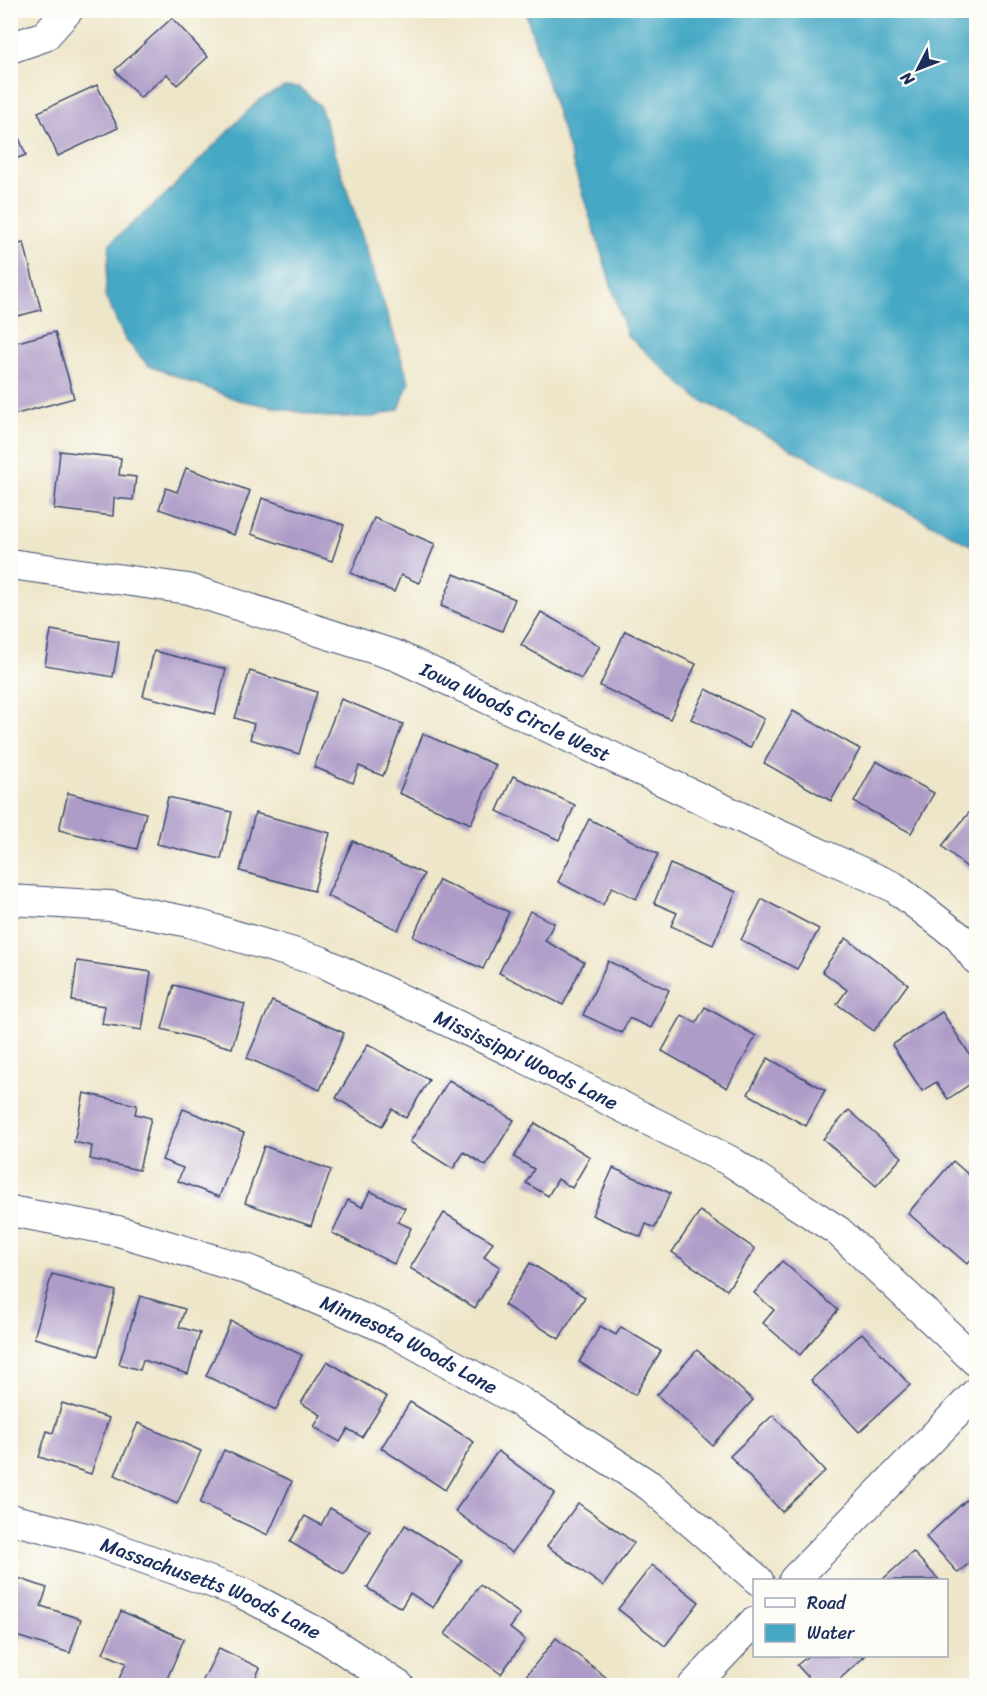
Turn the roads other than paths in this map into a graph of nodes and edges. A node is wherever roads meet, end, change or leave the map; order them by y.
1 (68, 10) edge
2 (10, 48) edge
3 (10, 564) edge
4 (10, 900) edge
5 (976, 959) edge
6 (10, 1211) edge
7 (976, 1361) edge
8 (976, 1393) edge
9 (10, 1519) edge
10 (756, 1579) edge
11 (796, 1579) edge
12 (753, 1623) edge
13 (399, 1686) edge
14 (693, 1686) edge

1 - 2 street
3 - 5 street, Iowa Woods Circle West
4 - 7 street, Mississippi Woods Lane
6 - 10 street, Minnesota Woods Lane
8 - 11 street
9 - 13 street, Massachusetts Woods Lane
12 - 14 street

